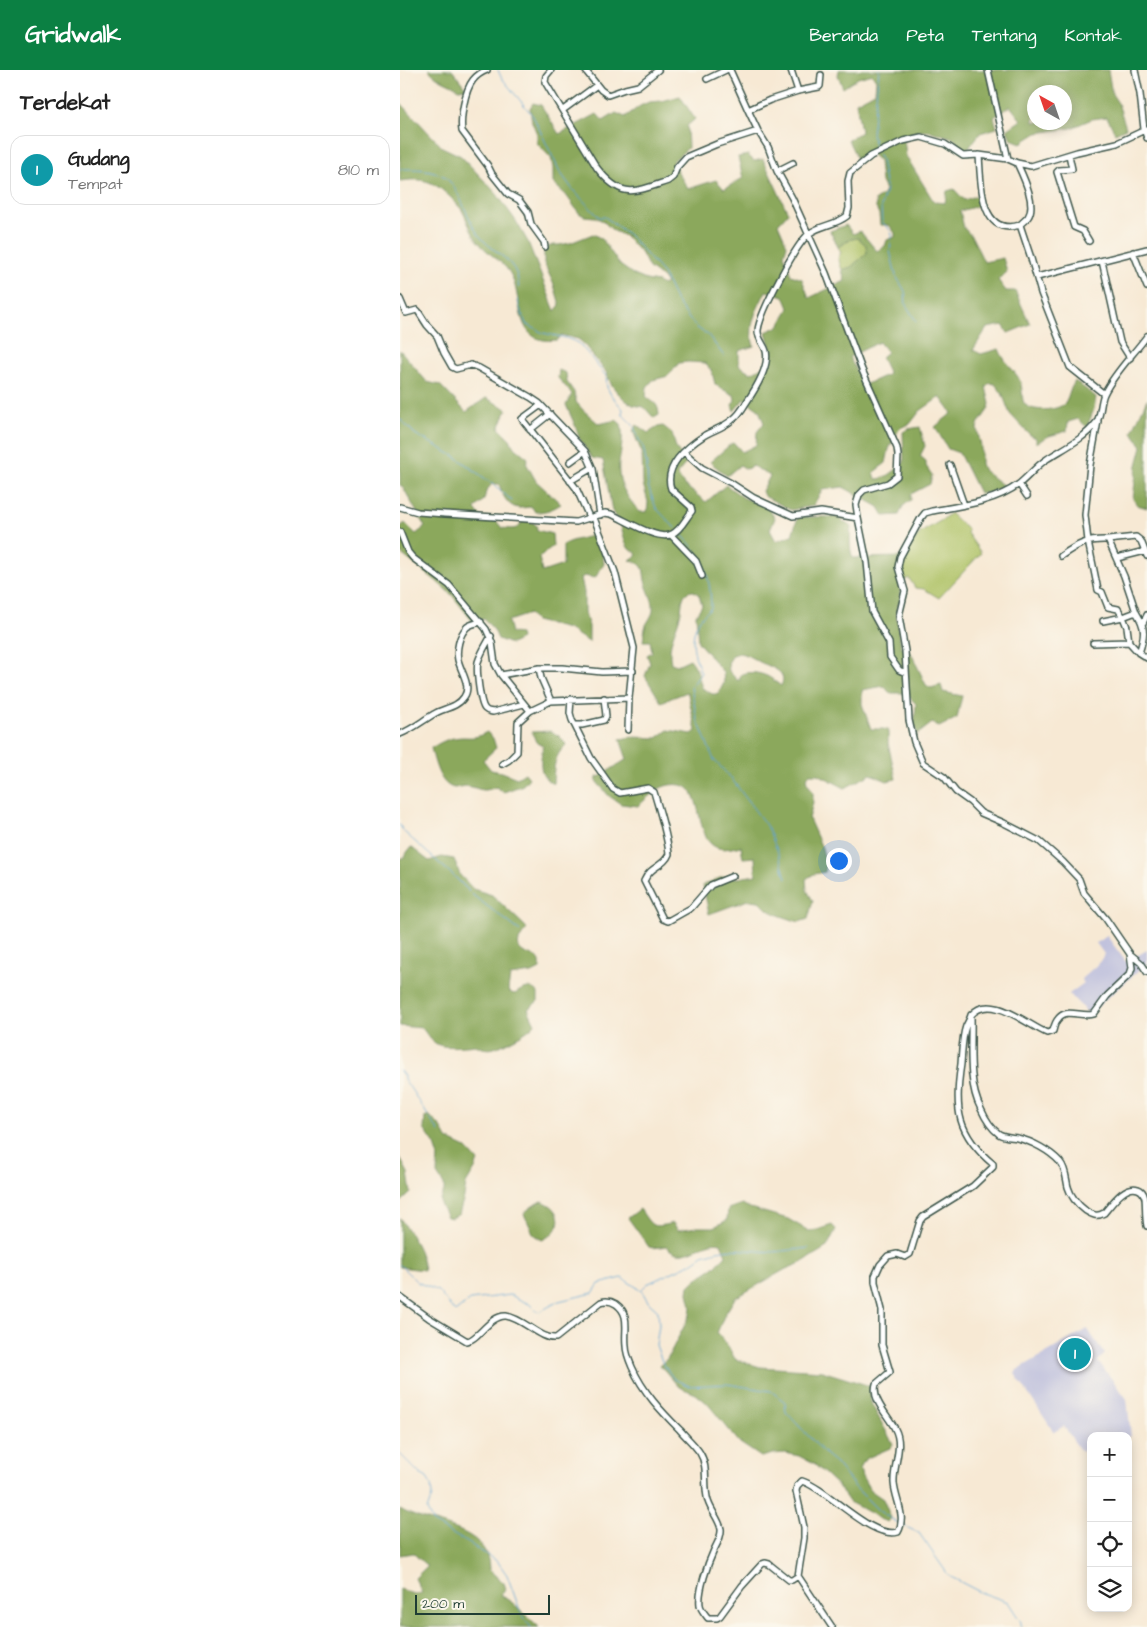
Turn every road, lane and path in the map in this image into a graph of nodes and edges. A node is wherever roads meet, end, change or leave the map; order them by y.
1 (487, 70) edge
2 (551, 70) edge
3 (585, 70) edge
4 (658, 70) edge
5 (726, 70) edge
6 (730, 70) edge
7 (791, 70) edge
8 (988, 70) edge
9 (1135, 70) edge
10 (820, 75) dead end
11 (707, 79) dead end
12 (597, 86) junction
13 (798, 91) junction
14 (563, 110) junction
15 (748, 110) junction
16 (1146, 129) edge
17 (758, 131) junction
18 (1147, 138) edge
19 (979, 155) junction
20 (1069, 155) junction
21 (1008, 159) junction
22 (793, 163) dead end
23 (1017, 164) junction
24 (777, 171) junction
25 (1020, 225) junction
26 (808, 234) junction
27 (1088, 241) dead end
28 (545, 247) dead end
29 (1147, 249) edge
30 (1133, 252) junction
31 (1102, 260) junction
32 (1037, 277) junction
33 (1147, 287) edge
34 (400, 300) edge
35 (1147, 336) edge
36 (1130, 358) junction
37 (1104, 394) junction
38 (541, 405) junction
39 (550, 414) junction
40 (1098, 421) junction
41 (530, 430) junction
42 (1087, 433) junction
43 (1096, 437) junction
44 (585, 451) junction
45 (684, 452) junction
46 (570, 462) dead end
47 (950, 465) dead end
48 (592, 468) junction
49 (570, 481) junction
50 (1019, 484) junction
51 (1027, 496) dead end
52 (964, 505) junction
53 (400, 507) edge
54 (595, 517) junction
55 (858, 518) junction
56 (400, 532) edge
57 (675, 532) junction
58 (1088, 540) junction
59 (1108, 540) junction
60 (1146, 554) edge
61 (1061, 556) dead end
62 (1117, 558) junction
63 (702, 576) dead end
64 (1136, 612) junction
65 (1147, 615) edge
66 (1123, 617) junction
67 (1103, 621) dead end
68 (481, 622) junction
69 (1143, 623) junction
70 (491, 636) junction
71 (1129, 642) junction
72 (1094, 643) dead end
73 (1139, 653) junction
74 (1147, 658) edge
75 (539, 668) junction
76 (632, 671) junction
77 (906, 673) junction
78 (500, 675) junction
79 (604, 698) junction
80 (629, 698) junction
81 (571, 700) junction
82 (551, 701) junction
83 (524, 704) junction
84 (530, 711) junction
85 (575, 725) junction
86 (628, 730) dead end
87 (400, 734) edge
88 (502, 764) dead end
89 (733, 876) dead end
90 (1130, 954) junction
91 (1147, 972) edge
92 (971, 1015) junction
93 (1146, 1194) edge
94 (1147, 1226) edge
95 (400, 1297) edge
96 (798, 1576) junction
97 (832, 1627) edge

1 - 28 street
2 - 14 street
3 - 12 street
4 - 12 street
5 - 11 street
6 - 15 street
7 - 13 street
8 - 21 street
9 - 16 street
10 - 13 street
12 - 14 street
13 - 15 street
14 - 17 street
15 - 17 street
16 - 18 street
16 - 20 street
17 - 24 street
19 - 21 street
19 - 25 street
19 - 26 street
20 - 23 street
20 - 27 street
21 - 23 street
22 - 24 street
23 - 25 street
24 - 26 street
25 - 32 street
26 - 45 street
26 - 55 street
29 - 30 street
30 - 31 street
30 - 33 street
31 - 32 street
31 - 36 street
32 - 37 street
34 - 38 street
35 - 36 street
36 - 37 street
37 - 40 street
38 - 39 street
38 - 41 street
39 - 41 street
39 - 44 street
40 - 42 street
40 - 43 street
41 - 49 street
42 - 43 street
42 - 50 street
43 - 58 street
44 - 46 street
44 - 48 street
45 - 55 street
45 - 57 street
47 - 52 street
48 - 49 street
48 - 54 street
49 - 54 street
50 - 51 street
50 - 52 street
52 - 77 street
53 - 54 street
54 - 57 street
54 - 76 street
55 - 77 street
56 - 68 street
57 - 63 street
58 - 59 street
58 - 61 street
58 - 66 street
59 - 60 street
59 - 62 street
60 - 62 street
62 - 64 street
64 - 66 street
64 - 69 street
65 - 69 street
66 - 67 street
66 - 71 street
68 - 70 street
68 - 87 street
69 - 73 street
70 - 78 street
70 - 83 street
71 - 72 street
71 - 73 street
73 - 74 street
75 - 76 street
75 - 78 street
75 - 82 street
76 - 80 street
77 - 90 street
78 - 83 street
79 - 80 street
79 - 81 street
79 - 85 street
80 - 86 street
81 - 82 street
81 - 85 street
82 - 84 street
83 - 84 street
84 - 88 street
85 - 89 street
90 - 91 street
90 - 92 street
92 - 93 street
92 - 96 street
93 - 94 street
95 - 96 street
96 - 97 street

